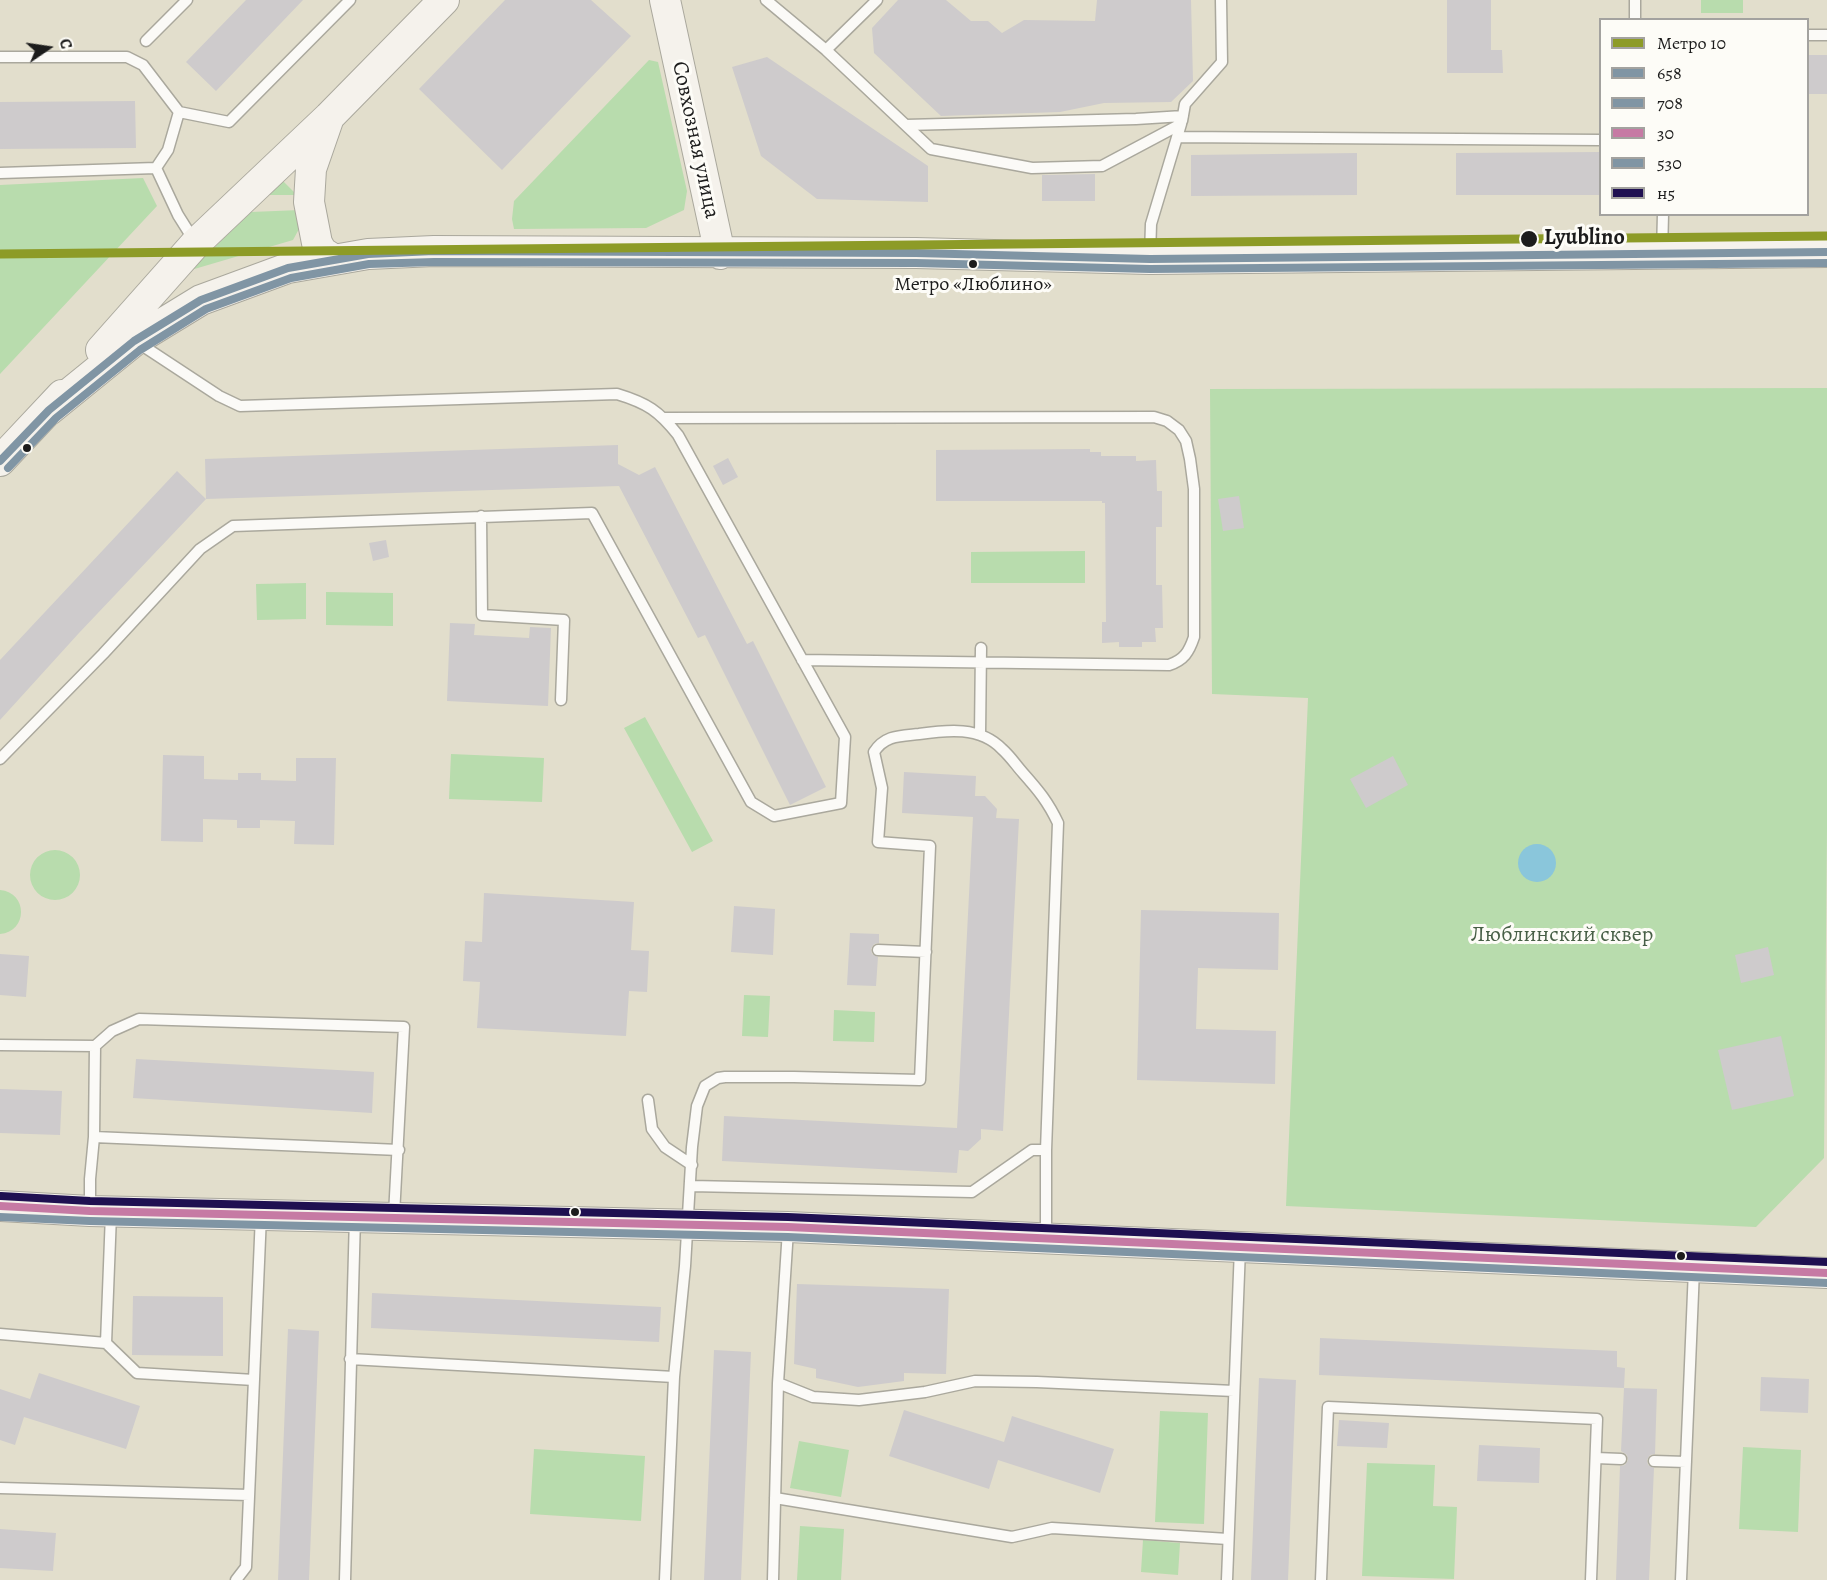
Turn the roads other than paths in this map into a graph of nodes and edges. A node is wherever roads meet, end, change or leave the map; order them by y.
1 (187, 0) edge
2 (350, 0) edge
3 (444, 0) edge
4 (665, 0) edge
5 (766, 0) edge
6 (877, 0) edge
7 (1221, 0) edge
8 (1635, 0) edge
9 (1635, 18) edge
10 (1809, 35) edge
11 (1827, 35) edge
12 (146, 41) dead end
13 (826, 50) junction
14 (0, 57) edge
15 (179, 112) junction
16 (329, 117) junction
17 (1182, 120) junction
18 (906, 125) junction
19 (1177, 137) junction
20 (1599, 140) edge
21 (156, 168) junction
22 (0, 173) edge
23 (1663, 216) edge
24 (196, 243) junction
25 (1827, 252) edge
26 (1662, 253) junction
27 (720, 254) junction
28 (333, 259) junction
29 (1150, 260) junction
30 (134, 341) junction
31 (49, 410) junction
32 (665, 418) junction
33 (0, 461) edge
34 (481, 516) junction
35 (981, 648) dead end
36 (802, 660) junction
37 (981, 663) junction
38 (561, 699) dead end
39 (980, 735) junction
40 (0, 759) edge
41 (878, 950) dead end
42 (926, 952) junction
43 (0, 1045) edge
44 (95, 1046) junction
45 (648, 1100) dead end
46 (94, 1137) junction
47 (399, 1150) junction
48 (1046, 1150) junction
49 (692, 1165) junction
50 (691, 1186) junction
51 (0, 1206) edge
52 (101, 1212) junction
53 (261, 1215) junction
54 (355, 1217) junction
55 (394, 1218) junction
56 (687, 1224) junction
57 (788, 1227) junction
58 (1046, 1238) junction
59 (1240, 1247) junction
60 (1694, 1268) junction
61 (1827, 1273) edge
62 (0, 1334) edge
63 (106, 1343) junction
64 (350, 1359) junction
65 (674, 1377) junction
66 (254, 1380) junction
67 (778, 1383) junction
68 (1234, 1391) junction
69 (1596, 1458) junction
70 (1620, 1459) dead end
71 (1654, 1461) dead end
72 (1686, 1462) junction
73 (0, 1488) edge
74 (249, 1495) junction
75 (775, 1497) junction
76 (1228, 1539) junction
77 (236, 1580) edge
78 (345, 1580) edge
79 (665, 1580) edge
80 (773, 1580) edge
81 (1227, 1580) edge
82 (1321, 1580) edge
83 (1591, 1580) edge
84 (1681, 1580) edge

1 - 12 lane
2 - 15 lane
3 - 16 street
4 - 27 street, Совхозная улица
5 - 13 lane
6 - 13 lane
7 - 17 lane
8 - 9 lane
10 - 11 lane
13 - 18 lane
14 - 15 lane
15 - 21 lane
16 - 24 street
16 - 28 street
17 - 18 lane
17 - 18 lane
17 - 19 lane
19 - 20 lane
19 - 29 lane
21 - 22 lane
21 - 24 lane
23 - 26 lane
24 - 31 street
25 - 26 street
26 - 29 street
27 - 28 street
27 - 29 street
28 - 30 street
30 - 31 street
30 - 32 lane
31 - 33 street
32 - 36 lane
32 - 37 lane
34 - 36 lane
34 - 38 lane
34 - 40 lane
35 - 37 lane
36 - 37 lane
37 - 39 lane
39 - 42 lane
39 - 48 lane
41 - 42 lane
42 - 49 lane
43 - 44 lane
44 - 46 lane
44 - 47 lane
45 - 49 lane
46 - 47 lane
46 - 52 lane
47 - 55 lane
48 - 50 lane
48 - 58 lane
49 - 50 lane
50 - 56 lane
51 - 52 street
52 - 53 street
52 - 63 lane
53 - 54 street
53 - 66 lane
54 - 55 street
54 - 64 lane
55 - 56 street
56 - 57 street
56 - 65 lane
57 - 58 street
57 - 67 lane
58 - 59 street
59 - 60 street
59 - 68 lane
60 - 61 street
60 - 72 lane
62 - 63 lane
63 - 66 lane
64 - 65 lane
64 - 78 lane
65 - 79 lane
66 - 74 lane
67 - 68 lane
67 - 75 lane
68 - 76 lane
69 - 70 lane
69 - 82 lane
69 - 83 lane
71 - 72 lane
72 - 84 lane
73 - 74 lane
74 - 77 lane
75 - 76 lane
75 - 80 lane
76 - 81 lane

